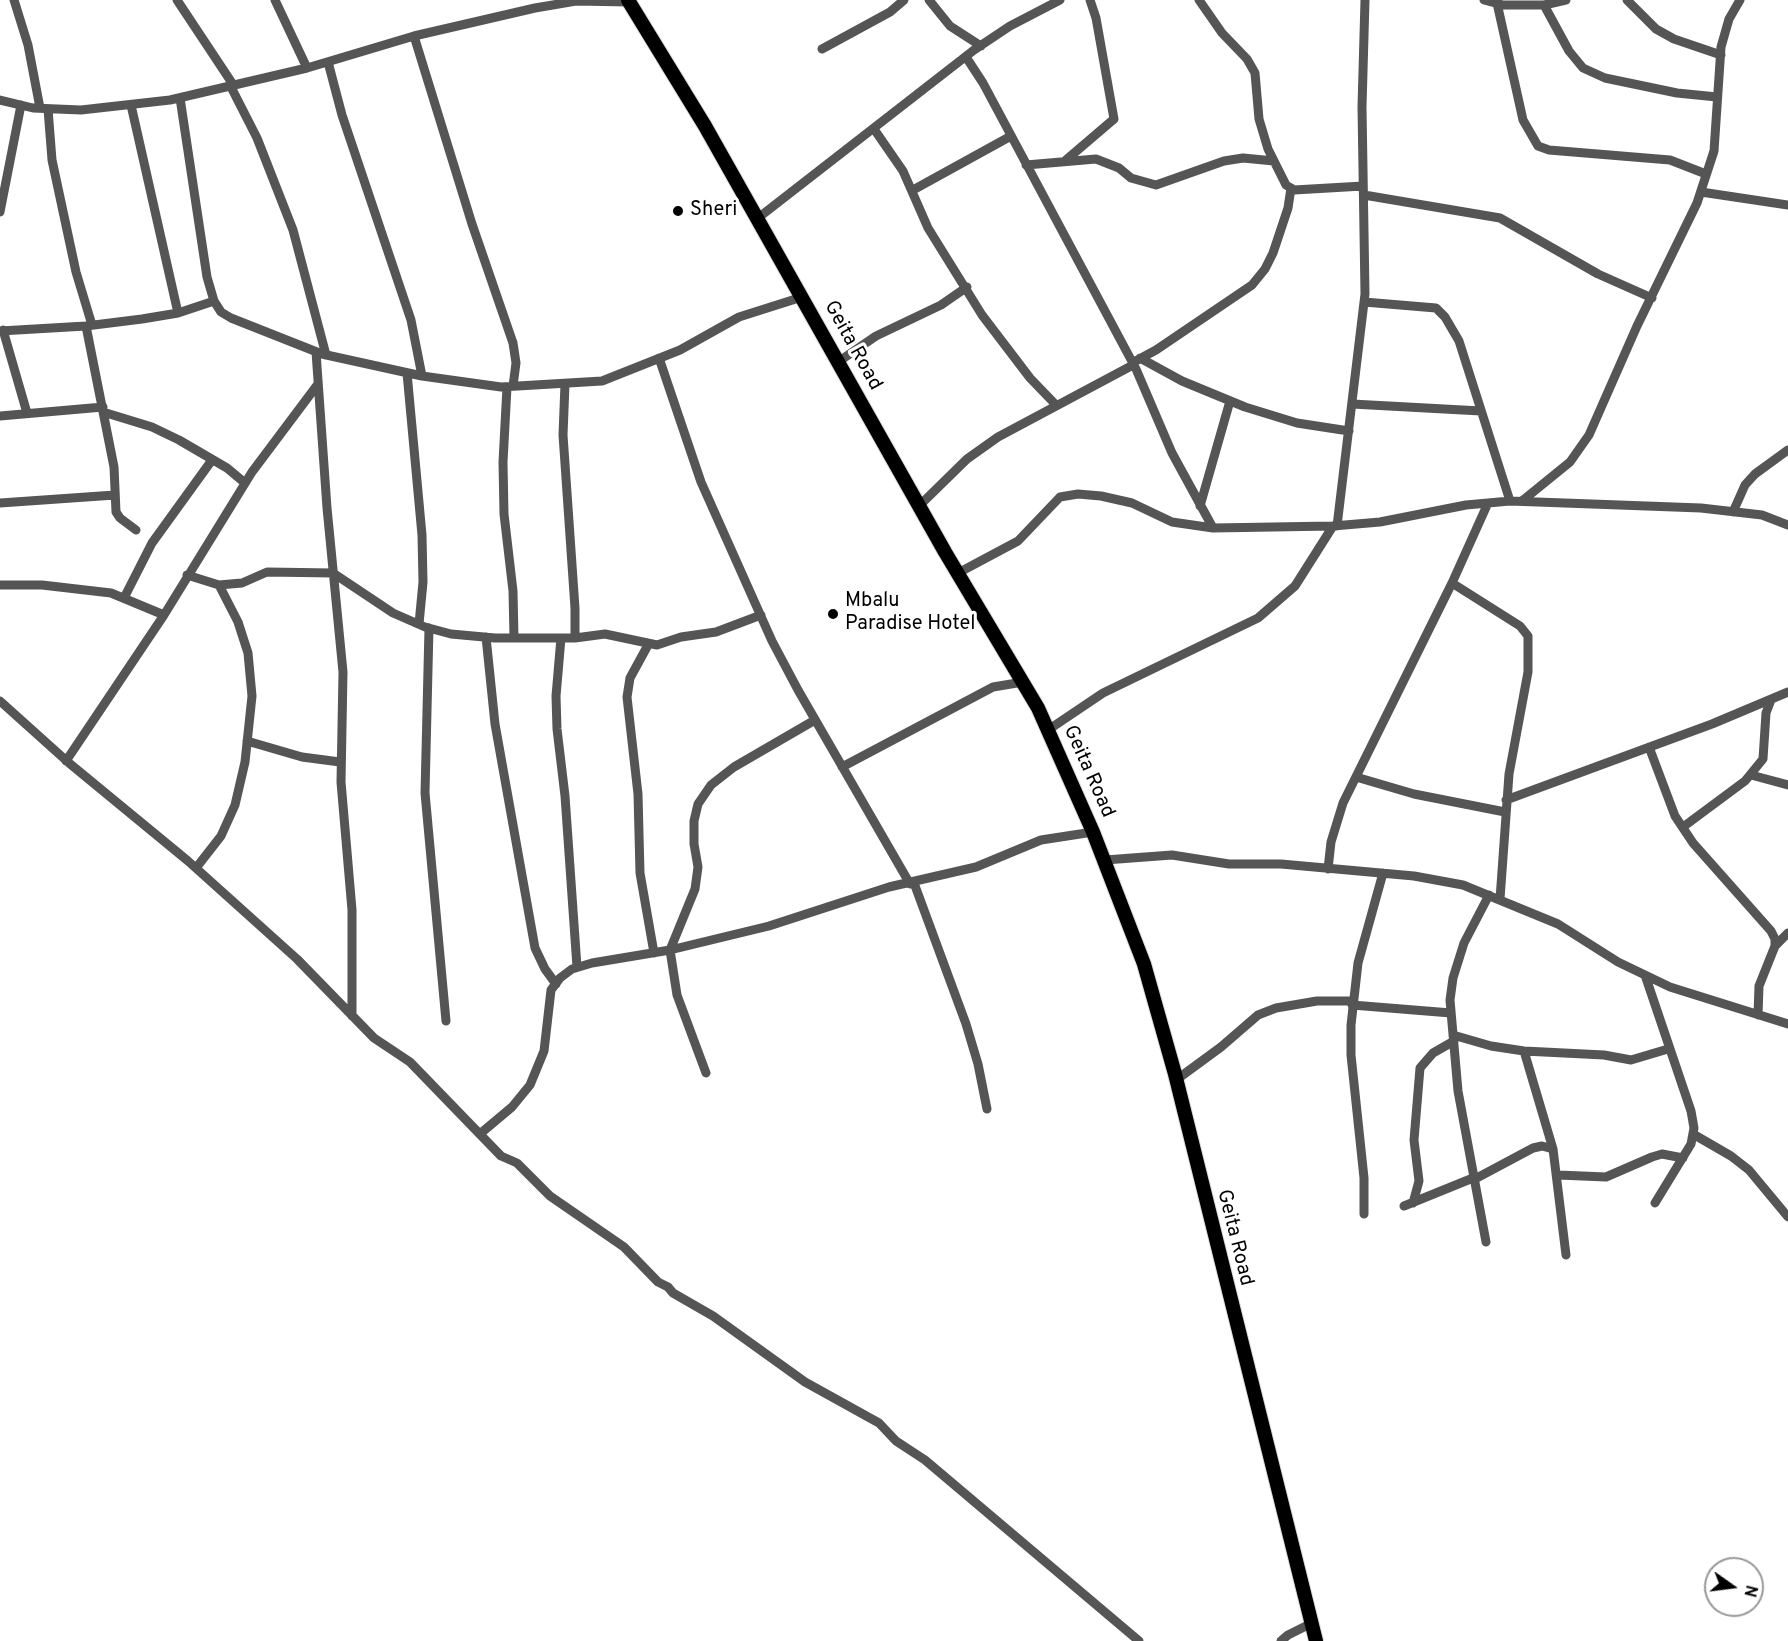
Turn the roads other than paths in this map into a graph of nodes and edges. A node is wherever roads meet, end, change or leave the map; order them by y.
1 (14, 0) edge
2 (177, 0) edge
3 (275, 0) edge
4 (904, 0) edge
5 (929, 0) edge
6 (1060, 0) edge
7 (1090, 0) edge
8 (1199, 0) edge
9 (1365, 0) edge
10 (1484, 0) edge
11 (1566, 0) edge
12 (1627, 0) edge
13 (1740, 0) edge
14 (628, 1) edge
15 (1497, 3) junction
16 (1549, 3) edge
17 (414, 36) junction
18 (981, 46) junction
19 (822, 49) dead end
20 (1720, 55) junction
21 (966, 57) junction
22 (328, 62) junction
23 (307, 68) junction
24 (233, 87) junction
25 (1717, 97) junction
26 (180, 98) junction
27 (0, 100) edge
28 (21, 105) junction
29 (131, 105) junction
30 (44, 109) junction
31 (874, 129) junction
32 (1011, 136) junction
33 (1066, 160) junction
34 (1274, 161) junction
35 (1026, 165) junction
36 (1706, 174) junction
37 (1291, 188) junction
38 (913, 190) junction
39 (1364, 191) junction
40 (1701, 192) junction
41 (1788, 206) edge
42 (0, 212) edge
43 (758, 218) junction
44 (967, 287) junction
45 (802, 297) junction
46 (1652, 298) junction
47 (214, 301) junction
48 (1364, 302) junction
49 (178, 313) junction
50 (89, 326) junction
51 (1, 331) edge
52 (316, 352) junction
53 (326, 355) junction
54 (659, 358) junction
55 (838, 362) junction
56 (1135, 362) junction
57 (407, 374) junction
58 (422, 376) junction
59 (318, 384) junction
60 (565, 384) junction
61 (510, 386) junction
62 (1230, 401) junction
63 (1352, 404) junction
64 (1056, 405) junction
65 (103, 410) junction
66 (1481, 411) junction
67 (27, 413) junction
68 (0, 416) edge
69 (1349, 431) junction
70 (1788, 450) edge
71 (212, 460) junction
72 (245, 483) junction
73 (115, 495) junction
74 (1510, 501) junction
75 (1522, 501) junction
76 (0, 502) edge
77 (1488, 503) junction
78 (919, 506) junction
79 (1200, 506) junction
80 (1733, 512) junction
81 (1788, 525) edge
82 (1335, 526) junction
83 (1214, 528) junction
84 (136, 530) dead end
85 (333, 573) junction
86 (958, 573) junction
87 (187, 575) junction
88 (1452, 583) junction
89 (0, 585) edge
90 (219, 585) junction
91 (124, 598) junction
92 (164, 615) junction
93 (761, 615) junction
94 (419, 624) junction
95 (429, 628) junction
96 (486, 637) junction
97 (514, 638) junction
98 (561, 638) junction
99 (574, 638) junction
100 (648, 645) junction
101 (1023, 682) junction
102 (1788, 692) edge
103 (1771, 699) junction
104 (0, 700) edge
105 (815, 720) junction
106 (1048, 730) junction
107 (247, 741) junction
108 (1649, 747) junction
109 (66, 761) junction
110 (340, 762) junction
111 (842, 767) junction
112 (1751, 775) junction
113 (1356, 777) junction
114 (1788, 784) edge
115 (1506, 800) junction
116 (1505, 812) junction
117 (1683, 827) junction
118 (1093, 832) junction
119 (1105, 860) junction
120 (196, 868) junction
121 (1328, 869) junction
122 (1383, 873) junction
123 (912, 883) junction
124 (1489, 895) junction
125 (1500, 899) junction
126 (1788, 933) edge
127 (1775, 946) junction
128 (670, 951) junction
129 (654, 952) junction
130 (577, 968) junction
131 (1645, 975) junction
132 (556, 984) junction
133 (1352, 1003) junction
134 (1451, 1013) junction
135 (1758, 1015) junction
136 (352, 1016) junction
137 (446, 1021) dead end
138 (1788, 1023) edge
139 (1453, 1038) junction
140 (1668, 1049) junction
141 (1524, 1051) junction
142 (706, 1073) dead end
143 (1176, 1080) junction
144 (987, 1109) dead end
145 (481, 1133) junction
146 (1693, 1134) junction
147 (1553, 1149) junction
148 (1683, 1158) junction
149 (1558, 1175) junction
150 (1473, 1179) junction
151 (1655, 1203) dead end
152 (1364, 1214) dead end
153 (1788, 1217) edge
154 (1486, 1242) dead end
155 (1566, 1255) dead end
156 (1312, 1623) junction
157 (1138, 1641) edge
158 (1281, 1641) edge
159 (1316, 1641) edge

1 - 30 street
2 - 24 street
3 - 23 street
4 - 19 street
5 - 18 street
6 - 18 street
7 - 33 street
8 - 34 street
9 - 39 street
10 - 15 street
11 - 16 street
12 - 20 street
13 - 20 street
14 - 17 street
14 - 43 highway, Geita Road
15 - 16 street
15 - 36 street
16 - 25 street
17 - 22 street
17 - 61 street
18 - 21 street
20 - 25 street
21 - 31 street
21 - 32 street
22 - 23 street
22 - 58 street
23 - 24 street
24 - 26 street
24 - 53 street
25 - 36 street
26 - 29 street
26 - 47 street
27 - 28 street
28 - 30 street
28 - 42 street
29 - 30 street
29 - 49 street
30 - 50 street
31 - 38 street
31 - 43 street
32 - 35 street
32 - 38 street
33 - 34 street
33 - 35 street
34 - 37 street
35 - 56 street
36 - 40 street
37 - 39 street
37 - 56 street
38 - 44 street
39 - 46 street
39 - 48 street
40 - 41 street
40 - 46 street
43 - 45 highway, Geita Road
44 - 55 street
44 - 64 street
45 - 54 street
45 - 55 highway, Geita Road
46 - 75 street
47 - 49 street
47 - 52 street
48 - 63 street
48 - 66 street
49 - 50 street
50 - 51 street
50 - 65 street
51 - 67 street
52 - 53 street
52 - 59 street
53 - 57 street
54 - 60 street
54 - 93 street
55 - 78 highway, Geita Road
56 - 62 street
56 - 64 street
56 - 79 street
57 - 58 street
57 - 94 street
58 - 61 street
59 - 72 street
59 - 85 street
60 - 61 street
60 - 99 street
61 - 97 street
62 - 69 street
62 - 79 street
63 - 66 street
63 - 69 street
64 - 78 street
65 - 67 street
65 - 71 street
65 - 73 street
66 - 74 street
67 - 68 street
69 - 82 street
70 - 80 street
71 - 72 street
71 - 91 street
72 - 87 street
73 - 76 street
73 - 84 street
74 - 75 street
74 - 77 street
75 - 80 street
77 - 82 street
77 - 88 street
78 - 86 highway, Geita Road
79 - 83 street
80 - 81 street
82 - 83 street
82 - 106 street
83 - 86 street
85 - 90 street
85 - 94 street
85 - 110 street
86 - 101 highway, Geita Road
87 - 90 street
87 - 92 street
88 - 113 street
88 - 115 street
89 - 91 street
90 - 107 street
91 - 92 street
92 - 109 street
93 - 100 street
93 - 105 street
94 - 95 street
95 - 96 street
95 - 137 street
96 - 97 street
96 - 132 street
97 - 98 street
98 - 99 street
98 - 130 street
99 - 100 street
100 - 129 street
101 - 106 highway, Geita Road
101 - 111 street
102 - 103 street
103 - 108 street
103 - 112 street
104 - 109 street
105 - 111 street
105 - 128 street
106 - 118 highway, Geita Road
107 - 110 street
107 - 120 street
108 - 115 street
108 - 117 street
109 - 120 street
110 - 136 street
111 - 123 street
112 - 114 street
112 - 117 street
113 - 116 street
113 - 121 street
115 - 116 street
116 - 125 street
117 - 127 street
118 - 119 highway, Geita Road
118 - 123 street
119 - 121 street
119 - 143 highway, Geita Road
120 - 136 street
121 - 122 street
122 - 124 street
122 - 133 street
123 - 128 street
123 - 144 street
124 - 125 street
124 - 134 street
125 - 131 street
126 - 127 street
127 - 135 street
128 - 129 street
128 - 142 street
129 - 130 street
130 - 132 street
131 - 135 street
131 - 140 street
132 - 145 street
133 - 134 street
133 - 143 street
133 - 152 street
134 - 139 street
135 - 138 street
136 - 145 street
139 - 141 street
139 - 150 street
139 - 150 street
140 - 141 street
140 - 146 street
141 - 147 street
143 - 156 highway, Geita Road
145 - 157 street
146 - 148 street
146 - 153 street
147 - 149 street
147 - 150 street
148 - 149 street
148 - 151 street
149 - 155 street
150 - 154 street
156 - 158 street
156 - 159 highway, Geita Road

